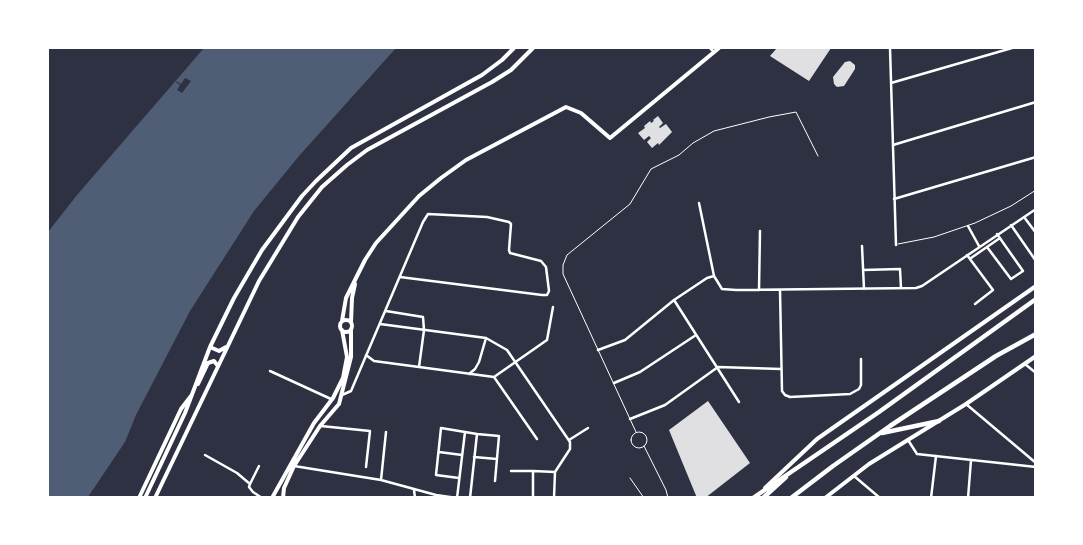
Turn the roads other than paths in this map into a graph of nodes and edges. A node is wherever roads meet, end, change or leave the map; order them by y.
1 (514, 48) edge
2 (533, 48) edge
3 (710, 48) edge
4 (719, 48) edge
5 (890, 48) edge
6 (1012, 48) edge
7 (714, 52) junction
8 (891, 83) junction
9 (1036, 102) edge
10 (893, 145) junction
11 (818, 156) dead end
12 (1036, 157) edge
13 (1036, 190) edge
14 (894, 199) junction
15 (699, 203) dead end
16 (1036, 209) edge
17 (1024, 217) junction
18 (1011, 225) junction
19 (968, 226) junction
20 (760, 231) dead end
21 (1036, 233) edge
22 (998, 234) junction
23 (1000, 238) junction
24 (896, 245) joint
25 (862, 246) dead end
26 (980, 246) junction
27 (987, 247) junction
28 (967, 254) junction
29 (970, 258) junction
30 (1036, 261) edge
31 (863, 270) junction
32 (714, 276) junction
33 (400, 277) junction
34 (356, 279) junction
35 (1036, 286) edge
36 (902, 288) junction
37 (864, 289) junction
38 (760, 290) junction
39 (780, 290) junction
40 (1036, 299) edge
41 (674, 300) junction
42 (975, 304) dead end
43 (553, 307) dead end
44 (386, 311) junction
45 (342, 321) junction
46 (351, 322) junction
47 (380, 324) junction
48 (351, 329) junction
49 (342, 330) junction
50 (424, 330) junction
51 (1036, 334) edge
52 (696, 335) junction
53 (486, 338) junction
54 (227, 346) junction
55 (210, 347) junction
56 (598, 350) junction
57 (366, 355) junction
58 (1036, 356) edge
59 (861, 359) dead end
60 (516, 362) junction
61 (1025, 364) junction
62 (218, 366) junction
63 (419, 367) junction
64 (718, 367) junction
65 (781, 369) junction
66 (270, 371) dead end
67 (1036, 373) edge
68 (469, 374) junction
69 (494, 377) junction
70 (345, 378) junction
71 (614, 383) junction
72 (193, 390) junction
73 (342, 395) junction
74 (191, 396) junction
75 (331, 399) junction
76 (339, 402) junction
77 (739, 402) dead end
78 (966, 404) junction
79 (336, 407) junction
80 (630, 419) junction
81 (938, 421) junction
82 (314, 423) junction
83 (320, 426) junction
84 (588, 428) dead end
85 (386, 432) dead end
86 (465, 432) junction
87 (636, 432) junction
88 (477, 434) junction
89 (878, 434) junction
90 (537, 439) dead end
91 (569, 440) junction
92 (908, 440) junction
93 (644, 446) junction
94 (439, 452) junction
95 (205, 455) dead end
96 (462, 455) junction
97 (474, 456) junction
98 (936, 456) junction
99 (497, 459) junction
100 (972, 460) junction
101 (1036, 465) edge
102 (259, 466) dead end
103 (294, 466) junction
104 (366, 468) dead end
105 (796, 468) junction
106 (511, 471) dead end
107 (533, 471) junction
108 (556, 472) junction
109 (853, 476) junction
110 (460, 478) junction
111 (630, 478) dead end
112 (381, 480) junction
113 (495, 481) dead end
114 (250, 484) junction
115 (764, 489) junction
116 (414, 490) junction
117 (801, 490) junction
118 (875, 496) edge
119 (139, 498) edge
120 (145, 498) edge
121 (155, 498) edge
122 (262, 498) edge
123 (272, 498) edge
124 (283, 498) edge
125 (415, 498) edge
126 (457, 498) edge
127 (470, 498) edge
128 (533, 498) edge
129 (554, 498) edge
130 (644, 498) edge
131 (668, 498) edge
132 (753, 498) edge
133 (763, 498) edge
134 (787, 498) edge
135 (791, 498) edge
136 (825, 498) edge
137 (880, 498) edge
138 (931, 498) edge
139 (968, 498) edge

1 - 55 main road
2 - 54 main road
3 - 7 street
4 - 7 main road
5 - 8 street
6 - 8 street
7 - 34 main road
8 - 10 street
9 - 10 street
10 - 14 street
11 - 56 lane
12 - 14 street
13 - 19 lane
14 - 24 street
15 - 32 street
16 - 17 street
17 - 18 street
17 - 21 street
18 - 22 street
18 - 30 street
19 - 24 lane
19 - 26 street
20 - 38 street
22 - 23 street
22 - 26 street
23 - 27 street
23 - 27 street
25 - 31 street
26 - 28 street
27 - 29 street
28 - 29 street
28 - 36 street
29 - 42 street
31 - 36 street
31 - 37 street
32 - 38 street
32 - 41 street
33 - 33 street
33 - 44 street
34 - 45 main road
34 - 46 main road
35 - 115 main road
36 - 37 street
37 - 39 street
38 - 39 street
39 - 65 street
40 - 105 highway
41 - 52 street
41 - 56 street
43 - 60 street
44 - 47 street
44 - 50 street
45 - 46 main road
45 - 49 main road
46 - 48 main road
47 - 50 street
47 - 57 street
48 - 49 main road
48 - 70 main road
49 - 70 main road
50 - 53 street
50 - 63 street
51 - 89 highway
52 - 64 street
52 - 71 street
53 - 60 street
53 - 68 street
54 - 55 main road
54 - 62 main road
55 - 72 main road
56 - 71 lane
57 - 63 street
57 - 73 street
58 - 61 main road
59 - 65 street
60 - 69 street
60 - 91 street
61 - 67 street
61 - 78 main road
62 - 72 main road
62 - 121 main road
63 - 68 street
64 - 65 street
64 - 77 street
64 - 80 street
66 - 75 street
68 - 69 street
69 - 90 street
70 - 73 main road
70 - 75 main road
71 - 80 lane
72 - 74 main road
73 - 76 main road
74 - 119 main road
74 - 120 main road
75 - 76 main road
75 - 79 main road
75 - 82 main road
76 - 79 main road
78 - 81 main road
78 - 101 street
79 - 83 main road
80 - 87 lane
81 - 89 highway
81 - 92 main road
82 - 83 main road
82 - 123 main road
83 - 103 main road
83 - 104 street
84 - 91 street
85 - 112 street
86 - 88 street
86 - 94 street
86 - 96 street
87 - 93 lane
87 - 93 lane
88 - 97 street
88 - 99 street
89 - 117 highway
91 - 108 street
92 - 98 street
92 - 109 main road
93 - 131 lane
94 - 96 street
94 - 110 street
95 - 114 street
96 - 110 street
97 - 99 street
97 - 127 street
98 - 100 street
98 - 138 street
99 - 113 street
100 - 101 street
100 - 139 street
102 - 114 street
103 - 112 street
103 - 124 main road
105 - 115 highway
105 - 133 highway
106 - 107 street
107 - 108 street
107 - 128 street
108 - 129 street
109 - 118 street
109 - 136 main road
110 - 126 street
111 - 130 lane
112 - 116 street
114 - 122 street
115 - 132 highway
116 - 125 street
116 - 126 street
117 - 134 highway
117 - 135 highway
118 - 137 street

